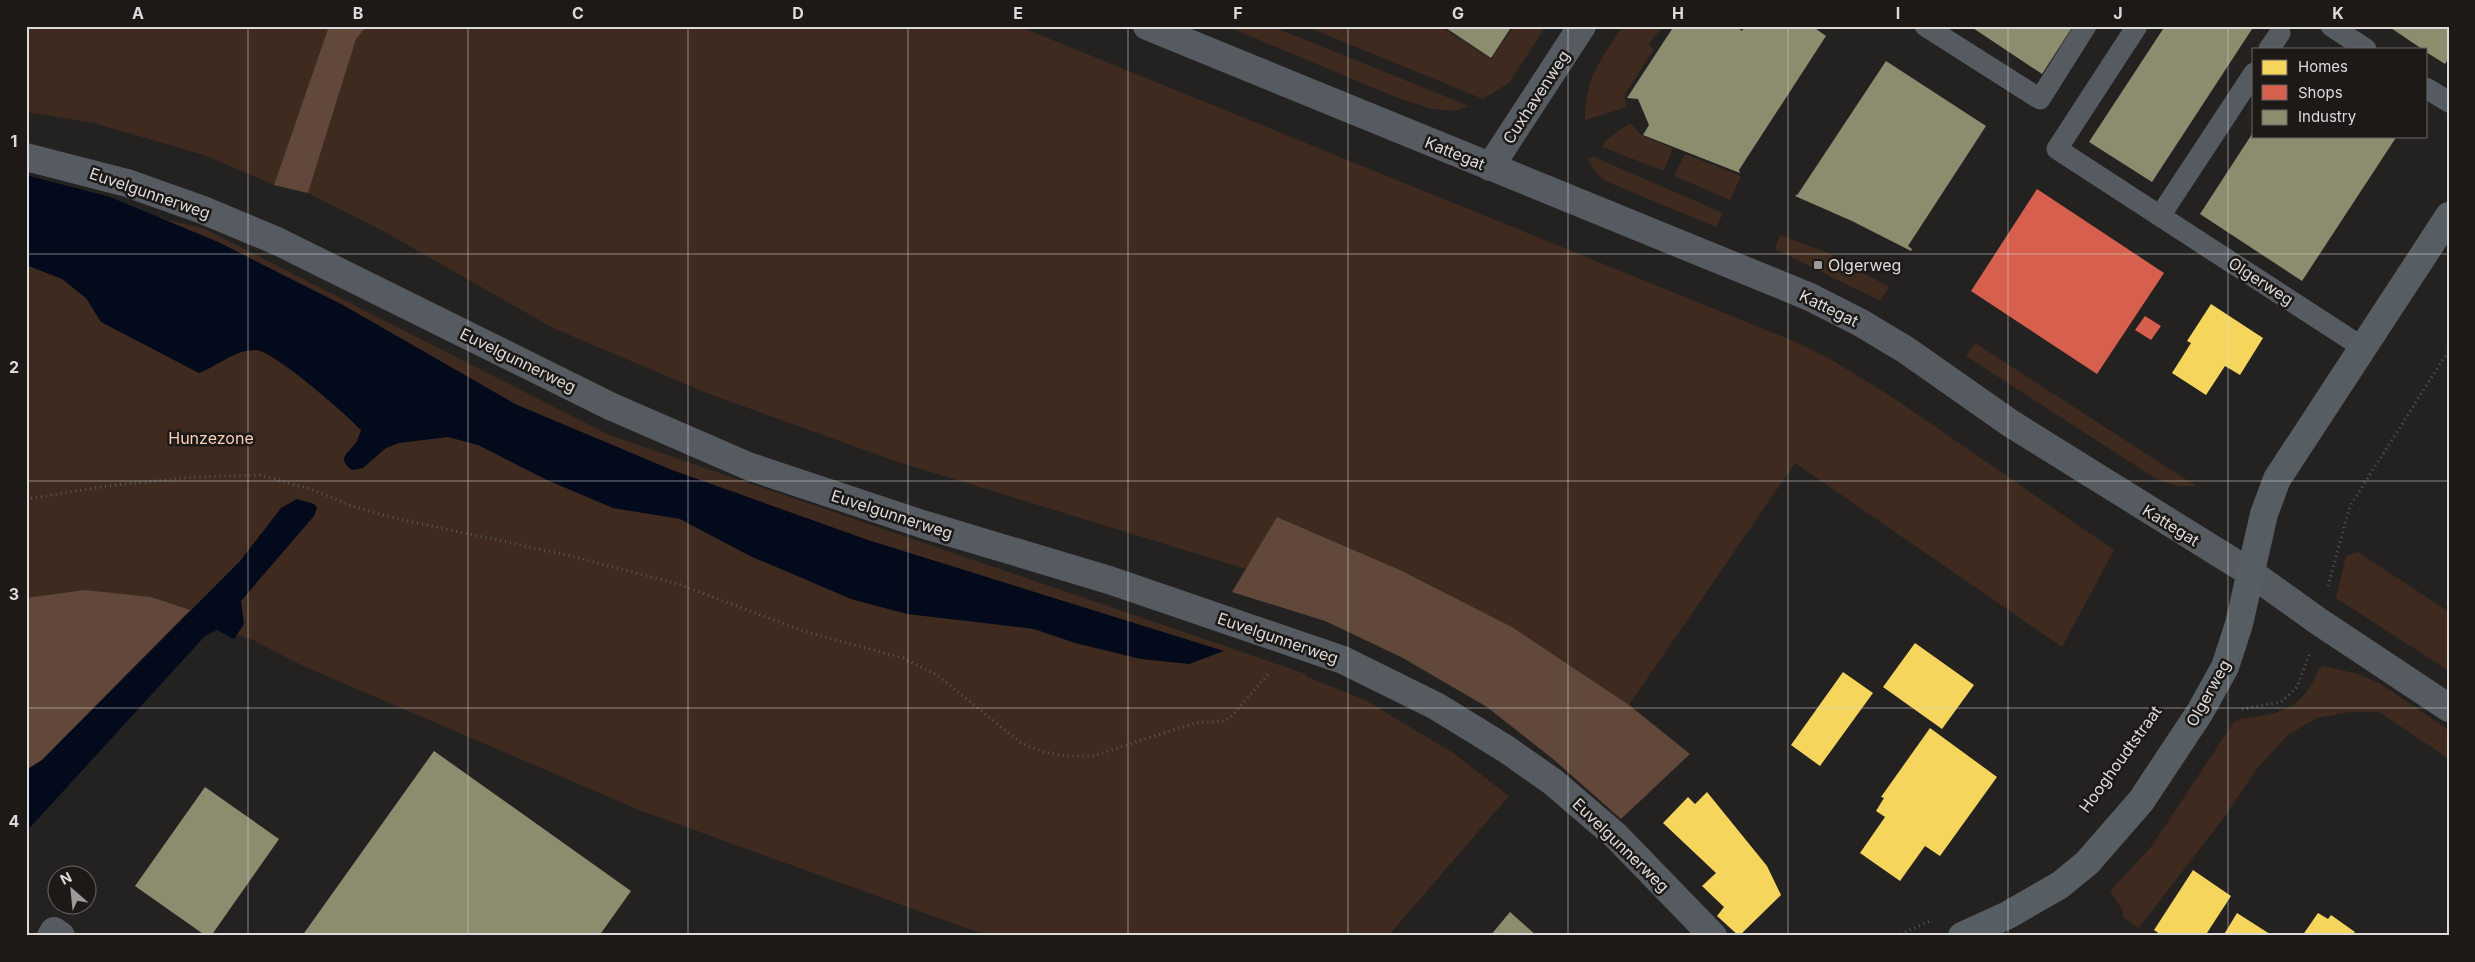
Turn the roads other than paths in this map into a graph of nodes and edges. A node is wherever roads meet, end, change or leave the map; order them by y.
1 (1147, 26) edge
2 (1582, 26) edge
3 (1925, 26) edge
4 (2086, 26) edge
5 (2137, 26) edge
6 (2331, 26) edge
7 (2364, 48) edge
8 (2252, 75) edge
9 (2428, 89) edge
10 (2449, 102) edge
11 (26, 157) edge
12 (1490, 167) junction
13 (2160, 216) junction
14 (2449, 216) edge
15 (2362, 347) junction
16 (2251, 573) junction
17 (2449, 708) edge
18 (51, 936) edge
19 (61, 936) edge
20 (1713, 936) edge
21 (1962, 936) edge

1 - 12 street, Kattegat
2 - 12 street, Cuxhavenweg
3 - 4 lane
5 - 13 lane, Olgerweg
6 - 7 lane
8 - 13 lane
9 - 10 lane
11 - 20 street, Euvelgunnerweg
12 - 16 street, Kattegat
13 - 15 lane, Olgerweg
14 - 15 street, Olgerweg
15 - 16 street, Olgerweg
16 - 17 street, Kattegat
16 - 21 street, Olgerweg
18 - 19 street

